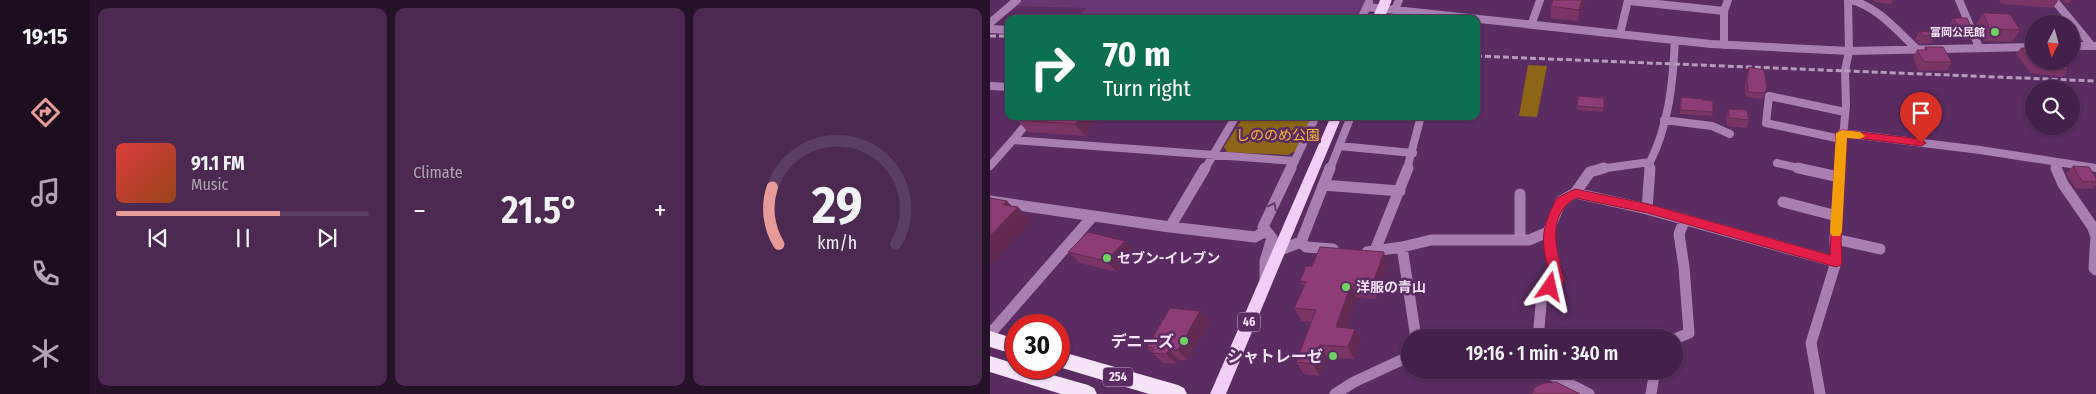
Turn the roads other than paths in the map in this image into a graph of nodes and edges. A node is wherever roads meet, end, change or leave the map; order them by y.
1 (1017, 0) edge
2 (1386, 0) edge
3 (1399, 0) edge
4 (1540, 0) edge
5 (1728, 0) edge
6 (1848, 0) edge
7 (1852, 0) edge
8 (1959, 0) edge
9 (2054, 0) edge
10 (1628, 1) edge
11 (1369, 3) edge
12 (1396, 9) junction
13 (1724, 11) junction
14 (1363, 15) edge
15 (1380, 15) edge
16 (1393, 15) edge
17 (1434, 15) edge
18 (1480, 22) edge
19 (990, 23) edge
20 (1532, 23) junction
21 (990, 29) edge
22 (1005, 30) edge
23 (1620, 34) junction
24 (1675, 40) junction
25 (1724, 45) junction
26 (2025, 46) edge
27 (2080, 46) edge
28 (2094, 46) edge
29 (1979, 47) junction
30 (1917, 49) junction
31 (1849, 51) junction
32 (990, 86) edge
33 (1005, 87) edge
34 (1845, 112) junction
35 (1030, 120) edge
36 (1234, 120) edge
37 (1314, 120) edge
38 (1335, 120) edge
39 (1349, 120) edge
40 (1420, 120) edge
41 (1664, 120) junction
42 (1730, 134) dead end
43 (1842, 136) junction
44 (1013, 140) junction
45 (1339, 146) junction
46 (1413, 153) junction
47 (1214, 155) junction
48 (1295, 161) junction
49 (1650, 162) junction
50 (2054, 162) junction
51 (1777, 163) dead end
52 (990, 166) edge
53 (2096, 168) edge
54 (1839, 177) junction
55 (1323, 185) junction
56 (1400, 191) junction
57 (1575, 193) junction
58 (1520, 194) dead end
59 (990, 201) edge
60 (1783, 202) dead end
61 (1648, 209) junction
62 (1093, 216) junction
63 (1837, 216) junction
64 (1685, 219) junction
65 (1170, 227) junction
66 (1266, 231) junction
67 (1548, 232) junction
68 (1520, 240) junction
69 (1835, 240) junction
70 (1301, 242) junction
71 (1402, 248) junction
72 (1880, 249) dead end
73 (1280, 250) junction
74 (1374, 252) junction
75 (1836, 262) junction
76 (2096, 270) edge
77 (1265, 282) junction
78 (1415, 329) edge
79 (1539, 329) edge
80 (990, 334) edge
81 (1683, 336) edge
82 (990, 339) edge
83 (1005, 344) edge
84 (1401, 360) edge
85 (1070, 362) edge
86 (990, 364) edge
87 (1559, 379) edge
88 (1654, 379) edge
89 (1088, 394) edge
90 (1178, 394) edge
91 (1218, 394) edge
92 (1335, 394) edge
93 (1588, 394) edge
94 (1651, 394) edge
95 (1820, 394) edge

1 - 19 street
2 - 15 main road, bridge
3 - 12 street
4 - 20 street
5 - 13 street
6 - 31 street
7 - 30 street
8 - 29 street
9 - 28 street
10 - 13 street
10 - 23 street
11 - 12 street
11 - 14 street
12 - 16 street
12 - 17 street
13 - 25 street
18 - 20 street
20 - 23 street
21 - 22 street
23 - 24 street
24 - 25 street
24 - 41 street
25 - 31 street
26 - 29 street
27 - 28 street
29 - 30 street
30 - 31 street
31 - 34 street
32 - 33 street
34 - 43 street
34 - 43 street
35 - 44 street
36 - 47 street
37 - 48 street
38 - 73 main road, 46
39 - 45 street
40 - 46 street
41 - 42 street
41 - 49 street
43 - 50 street
43 - 54 street
44 - 47 street
44 - 52 street
45 - 46 street
45 - 55 street
46 - 56 street
47 - 48 street
47 - 65 street
66 -> 48 street
49 - 57 street
49 - 61 street
50 - 53 street
50 - 76 street
51 - 54 street
54 - 63 street
55 - 56 street
55 - 70 street
56 - 74 street
57 - 61 street
57 - 67 street
58 - 68 street
59 - 62 street
60 - 63 street
61 - 64 street
62 - 65 street
62 - 80 street
63 - 69 street
64 - 75 street
64 - 81 street
65 - 66 street
66 - 77 street
67 - 68 street
67 - 79 street
68 - 71 street
69 - 72 street
69 - 75 street
70 - 73 street
70 - 74 street
71 - 74 street
71 - 78 street
73 - 77 main road, 46
75 - 95 street
77 - 91 main road, 46
82 - 83 highway
84 - 92 street
85 - 90 highway, 254
86 - 89 highway, 254
87 - 93 street
88 - 94 street

